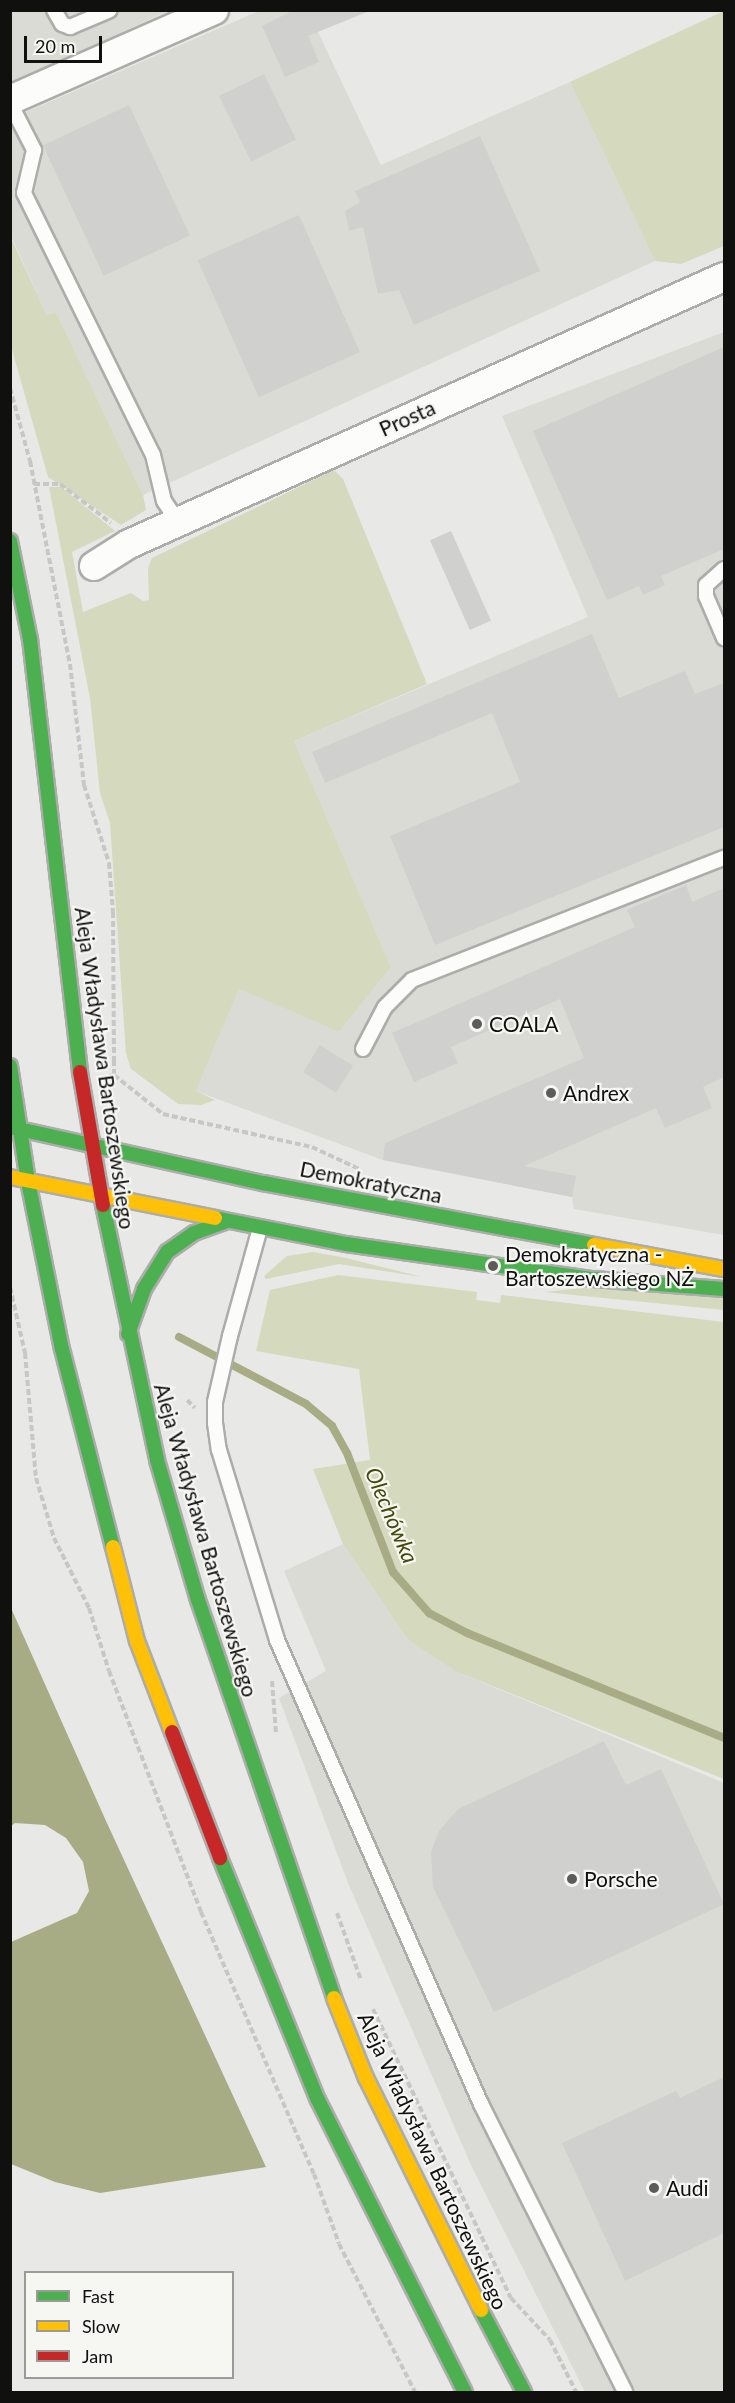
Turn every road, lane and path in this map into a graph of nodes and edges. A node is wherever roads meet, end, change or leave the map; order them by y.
1 (54, 10) edge
2 (110, 10) edge
3 (214, 10) edge
4 (10, 102) edge
5 (724, 277) edge
6 (34, 484) dead end
7 (178, 522) junction
8 (10, 541) edge
9 (129, 544) junction
10 (94, 566) dead end
11 (724, 569) edge
12 (724, 638) edge
13 (724, 858) edge
14 (363, 1049) dead end
15 (10, 1066) edge
16 (15, 1128) edge
17 (92, 1147) junction
18 (10, 1177) edge
19 (28, 1180) junction
20 (100, 1196) junction
21 (224, 1222) junction
22 (260, 1228) junction
23 (724, 1269) edge
24 (724, 1289) edge
25 (128, 1334) junction
26 (187, 1400) dead end
27 (198, 1411) dead end
28 (283, 1656) junction
29 (277, 1741) dead end
30 (335, 1907) dead end
31 (362, 1983) dead end
32 (371, 2004) dead end
33 (465, 2392) edge
34 (524, 2392) edge
35 (576, 2392) edge
36 (625, 2392) edge

1 - 2 lane
3 - 4 street
4 - 7 lane
5 - 7 street, Prosta
6 - 9 path
7 - 9 street, Prosta
8 - 17 main road, Aleja Władysława Bartoszewskiego
9 - 10 street, Prosta
11 - 12 lane
13 - 14 lane
15 - 16 main road
16 - 17 main road, Demokratyczna
16 - 19 main road
17 - 20 main road, Aleja Władysława Bartoszewskiego
17 - 23 main road, Demokratyczna
18 - 19 main road
19 - 20 main road
19 - 33 main road
20 - 21 main road
20 - 25 main road, Aleja Władysława Bartoszewskiego
21 - 22 main road
21 - 25 main road
22 - 24 main road
22 - 28 lane
25 - 34 main road, Aleja Władysława Bartoszewskiego
26 - 27 path
28 - 29 path
28 - 36 lane
30 - 31 path
32 - 35 path

